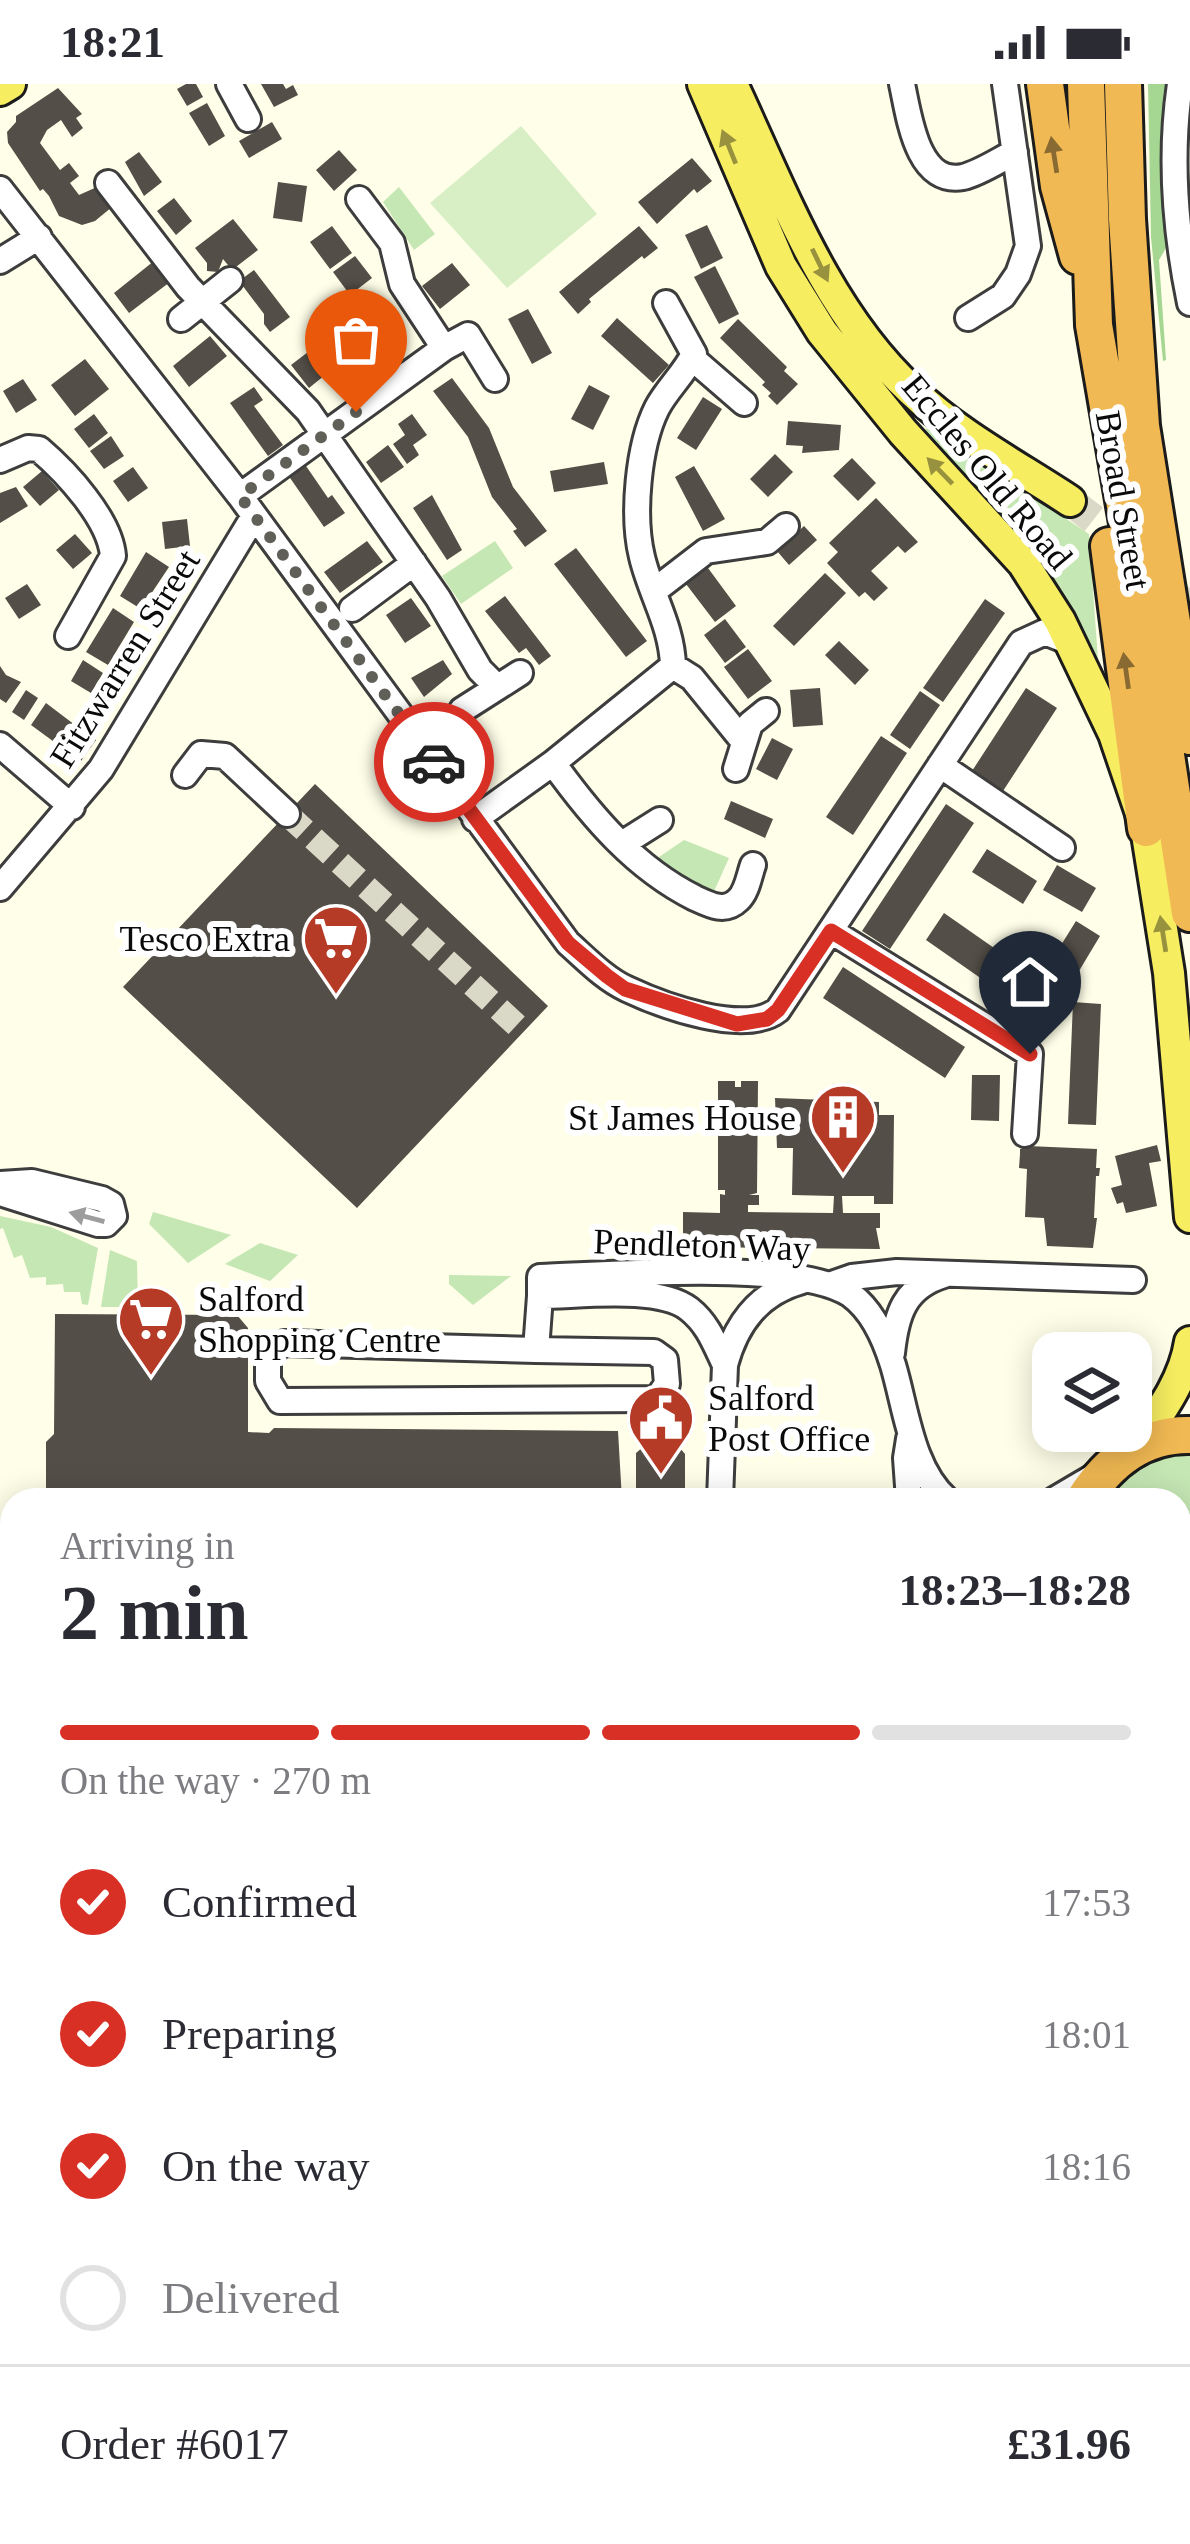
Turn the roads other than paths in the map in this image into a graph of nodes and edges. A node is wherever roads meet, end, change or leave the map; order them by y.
1 (10, 84) edge
2 (229, 84) edge
3 (703, 84) edge
4 (732, 84) edge
5 (902, 84) edge
6 (1005, 84) edge
7 (1045, 84) edge
8 (1086, 84) edge
9 (1123, 84) edge
10 (1180, 84) edge
11 (0, 90) edge
12 (248, 119) dead end
13 (1015, 152) junction
14 (778, 182) junction
15 (108, 183) dead end
16 (0, 189) edge
17 (748, 194) junction
18 (359, 199) dead end
19 (137, 220) junction
20 (39, 237) junction
21 (116, 237) dead end
22 (1184, 245) edge
23 (0, 261) edge
24 (1132, 277) junction
25 (230, 280) dead end
26 (205, 303) junction
27 (666, 303) dead end
28 (1190, 303) edge
29 (1093, 316) junction
30 (968, 318) dead end
31 (181, 320) dead end
32 (444, 348) junction
33 (692, 358) junction
34 (495, 379) dead end
35 (744, 403) dead end
36 (326, 434) junction
37 (0, 460) edge
38 (1070, 501) tunnel mouth
39 (247, 506) junction
40 (775, 543) dead end
41 (414, 563) junction
42 (1190, 576) edge
43 (654, 590) junction
44 (62, 592) dead end
45 (352, 610) dead end
46 (82, 612) junction
47 (68, 636) dead end
48 (1070, 642) junction
49 (673, 666) junction
50 (520, 673) dead end
51 (497, 687) junction
52 (462, 710) dead end
53 (766, 711) dead end
54 (1190, 736) edge
55 (744, 742) junction
56 (0, 745) edge
57 (554, 763) junction
58 (940, 765) junction
59 (736, 769) dead end
60 (185, 775) dead end
61 (72, 807) junction
62 (287, 814) tunnel mouth
63 (476, 819) junction
64 (660, 820) dead end
65 (1147, 828) junction
66 (622, 844) junction
67 (1063, 848) dead end
68 (753, 865) dead end
69 (0, 888) edge
70 (1190, 913) edge
71 (831, 931) junction
72 (1025, 1134) dead end
73 (1190, 1217) edge
74 (946, 1274) junction
75 (804, 1280) junction
76 (1132, 1280) dead end
77 (832, 1284) junction
78 (540, 1287) junction
79 (1190, 1342) edge
80 (536, 1350) junction
81 (892, 1361) junction
82 (725, 1365) junction
83 (1152, 1424) edge
84 (910, 1430) junction
85 (1190, 1435) edge
86 (1152, 1442) edge
87 (1131, 1452) edge
88 (1093, 1486) edge
89 (720, 1488) edge
90 (908, 1488) edge
91 (938, 1488) edge

1 - 11 main road
2 - 12 street
17 -> 3 main road, Eccles Old Road
4 - 14 main road, Eccles Old Road
5 - 13 street
6 - 13 street
29 -> 7 highway
8 - 29 highway, Broad Street
9 - 24 highway, Broad Street
10 - 22 street
13 - 30 street
14 - 17 main road
14 -> 38 main road, Eccles Old Road
15 - 19 street
16 - 20 street
48 -> 17 main road, Eccles Old Road
18 - 32 street
19 - 21 street
19 - 26 street
20 - 23 street
20 - 39 street
22 - 28 street
24 - 42 highway
24 - 54 highway, Broad Street
25 - 26 street
26 - 31 street
26 - 36 street
27 - 33 street
65 -> 29 highway
29 - 70 highway, Broad Street
32 - 34 street
32 - 36 street
33 - 35 street
33 - 43 street
36 - 39 street
36 - 41 street
37 - 46 street
39 - 61 street, Fitzwarren Street
39 - 63 street
40 - 43 street
41 - 45 street
41 - 51 street
43 - 49 street
44 - 46 street
46 - 47 street
48 - 58 street
48 - 65 main road, Eccles Old Road
49 - 55 street
49 - 57 street
50 - 51 street
51 - 52 street
53 - 55 street
55 - 59 street
56 - 61 street
57 - 63 street
57 - 66 street
58 - 67 street
58 - 71 street
60 - 62 street
61 - 69 street, Fitzwarren Street
63 - 71 street
64 - 66 street
73 -> 65 main road, Eccles Old Road
66 - 68 street
71 - 72 street
74 - 76 street
74 - 77 street
74 - 81 street
75 - 77 street, Pendleton Way
75 - 78 street, Pendleton Way
75 - 82 street
77 - 81 street, Pendleton Way
78 - 80 street
78 - 82 street
79 - 83 main road
80 - 80 street
81 - 84 street, Pendleton Way
82 - 89 street
84 - 90 street
84 - 91 street
85 - 86 highway
87 - 88 highway

